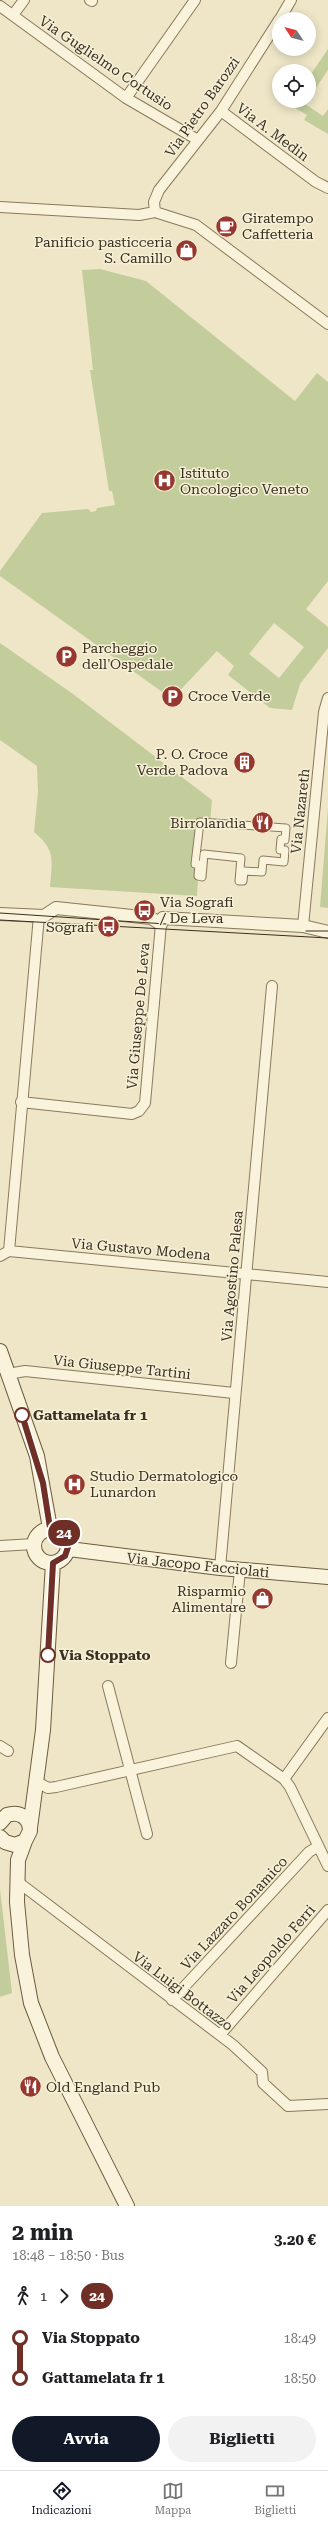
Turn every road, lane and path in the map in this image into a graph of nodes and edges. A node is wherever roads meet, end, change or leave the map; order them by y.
1 (24, 0) edge
2 (195, 0) edge
3 (286, 2) edge
4 (0, 6) edge
5 (282, 12) edge
6 (13, 15) junction
7 (272, 31) edge
8 (126, 98) junction
9 (221, 111) junction
10 (198, 140) junction
11 (328, 188) edge
12 (0, 206) edge
13 (156, 212) junction
14 (328, 324) edge
15 (328, 698) edge
16 (243, 881) joint
17 (0, 914) edge
18 (39, 916) junction
19 (161, 924) junction
20 (303, 926) junction
21 (328, 932) edge
22 (272, 986) dead end
23 (21, 1102) junction
24 (4, 1253) edge
25 (247, 1273) junction
26 (328, 1282) edge
27 (0, 1351) edge
28 (4, 1369) edge
29 (234, 1393) junction
30 (50, 1528) junction
31 (34, 1544) junction
32 (0, 1546) edge
33 (69, 1549) junction
34 (53, 1563) junction
35 (220, 1568) junction
36 (240, 1570) junction
37 (328, 1578) edge
38 (231, 1663) dead end
39 (108, 1686) dead end
40 (328, 1718) edge
41 (325, 1731) edge
42 (131, 1769) junction
43 (284, 1780) junction
44 (36, 1787) junction
45 (6, 1816) edge
46 (28, 1834) junction
47 (147, 1834) dead end
48 (1, 1838) edge
49 (317, 1847) junction
50 (328, 1866) edge
51 (18, 1882) junction
52 (328, 1910) edge
53 (172, 2000) junction
54 (220, 2035) junction
55 (328, 2104) edge
56 (127, 2206) edge

1 - 6 street
2 - 8 street
3 - 5 street, Via Pietro Barozzi
4 - 6 street, Via Guglielmo Cortusio
6 - 8 street, Via Guglielmo Cortusio
7 - 9 street, Via Pietro Barozzi
8 - 10 street, Via Guglielmo Cortusio
9 - 10 street, Via Pietro Barozzi
9 - 11 street, Via A. Medin
10 - 13 street, Via Pietro Barozzi
12 - 13 street
13 - 14 street
15 - 20 street, Via Nazareth
16 - 16 street
17 - 18 street
18 - 19 street
18 - 23 street
19 - 20 street
19 - 23 street, Via Giuseppe De Leva
20 - 21 street
22 - 25 street, Via Agostino Palesa
23 - 24 street
24 - 25 street, Via Gustavo Modena
25 - 26 street, Via Gustavo Modena
25 - 29 street, Via Agostino Palesa
27 - 28 main road
28 - 29 street, Via Giuseppe Tartini
28 - 30 main road
29 - 35 street, Via Agostino Palesa
30 - 31 main road
30 - 33 main road
31 - 32 street
31 - 34 main road
33 - 34 main road
33 - 35 main road, Via Jacopo Facciolati
34 - 44 main road
35 - 36 main road, Via Jacopo Facciolati
36 - 37 main road, Via Jacopo Facciolati
36 - 38 street
39 - 42 street
40 - 41 street
41 - 43 street
42 - 43 street
42 - 44 street
42 - 47 street
43 - 49 street
44 - 45 main road
44 - 46 main road
45 - 46 main road
46 - 48 main road
46 - 51 main road
48 - 51 main road
49 - 50 street
49 - 53 street, Via Lazzaro Bonamico
51 - 53 street, Via Luigi Bottazzo
51 - 56 main road
52 - 54 street, Via Leopoldo Ferri
53 - 54 street, Via Luigi Bottazzo
54 - 55 street, Via Luigi Bottazzo

